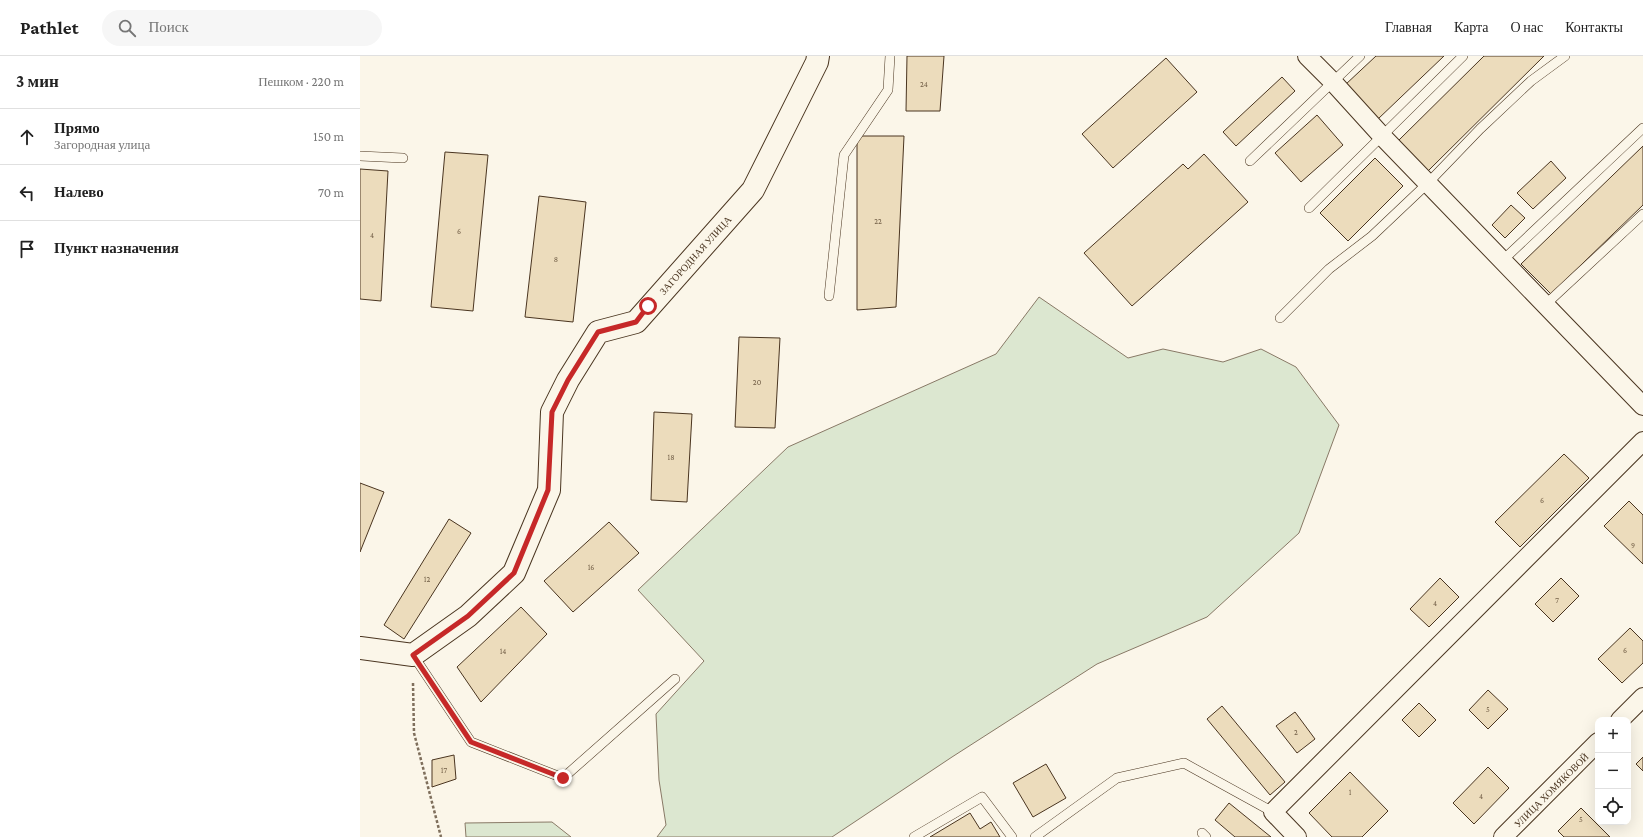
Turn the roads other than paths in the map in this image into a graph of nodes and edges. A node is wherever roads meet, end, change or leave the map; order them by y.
1 (818, 56) edge
2 (890, 56) edge
3 (1307, 56) edge
4 (1360, 56) edge
5 (1464, 56) edge
6 (1565, 56) edge
7 (1333, 82) junction
8 (1643, 128) edge
9 (1382, 136) junction
10 (360, 156) edge
11 (403, 158) dead end
12 (1250, 161) dead end
13 (1428, 183) junction
14 (1309, 208) dead end
15 (1643, 214) edge
16 (1502, 261) junction
17 (829, 296) dead end
18 (1545, 305) junction
19 (1280, 318) dead end
20 (1643, 406) edge
21 (1643, 442) edge
22 (360, 648) edge
23 (413, 655) junction
24 (675, 678) dead end
25 (1643, 697) edge
26 (1623, 717) edge
27 (1595, 745) edge
28 (1274, 812) junction
29 (914, 837) edge
30 (1012, 837) edge
31 (1035, 837) edge
32 (1297, 837) edge
33 (1503, 837) edge

1 - 23 street, ЗАГОРОДНАЯ УЛИЦА
2 - 17 lane
3 - 7 street
4 - 7 lane
5 - 9 lane
6 - 13 lane
7 - 9 street
7 - 12 lane
8 - 16 lane
9 - 13 street
9 - 14 lane
10 - 11 lane
13 - 16 street
13 - 19 lane
15 - 18 lane
16 - 18 street
18 - 20 street
21 - 28 street
22 - 23 street
23 - 24 lane
25 - 26 street
27 - 33 street, УЛИЦА ХОМЯКОВОЙ
28 - 31 lane
28 - 32 street
29 - 30 lane

